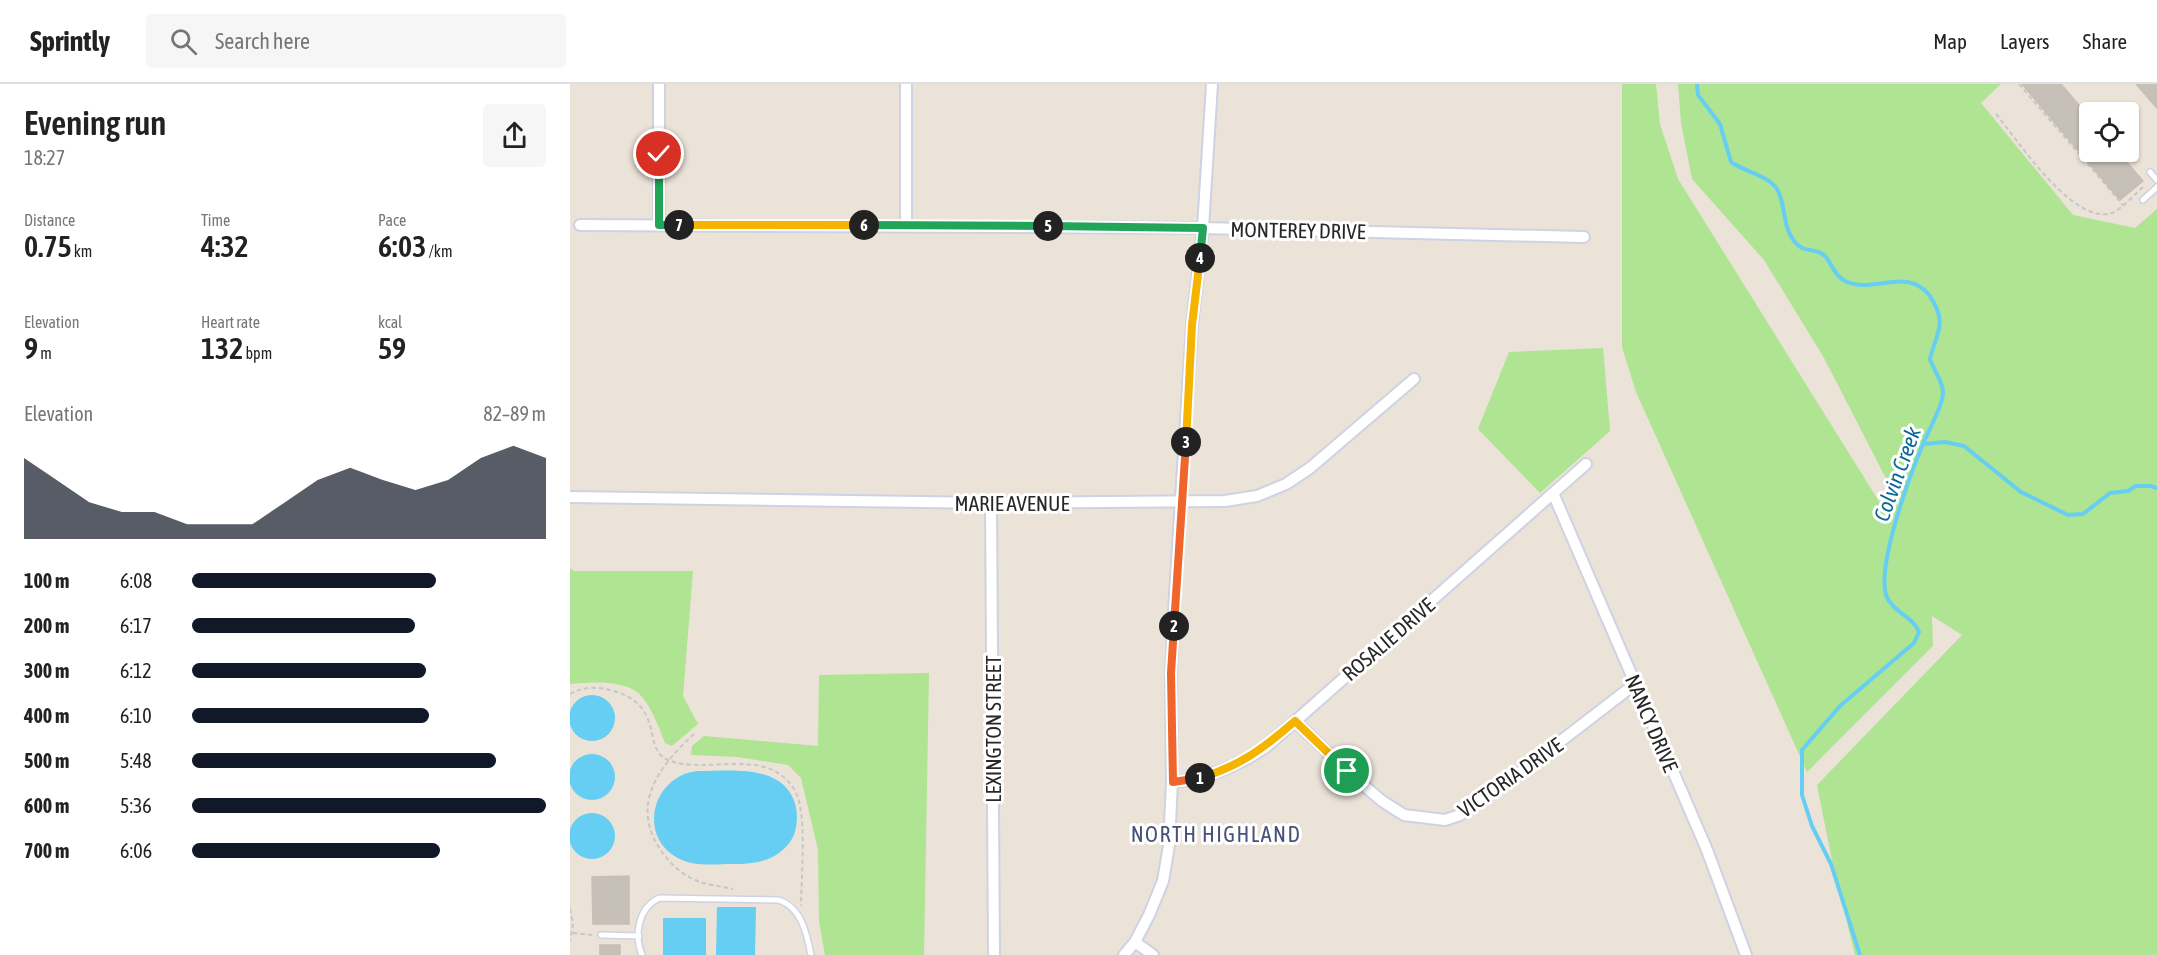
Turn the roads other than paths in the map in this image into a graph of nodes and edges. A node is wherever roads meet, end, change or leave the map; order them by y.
1 (659, 84) edge
2 (906, 84) edge
3 (1212, 84) edge
4 (2150, 172) dead end
5 (2157, 180) edge
6 (2157, 187) edge
7 (2143, 200) dead end
8 (580, 225) dead end
9 (659, 225) junction
10 (906, 225) junction
11 (1203, 228) junction
12 (1584, 237) dead end
13 (1414, 380) dead end
14 (1586, 464) dead end
15 (1553, 493) junction
16 (570, 496) edge
17 (991, 503) junction
18 (1181, 503) junction
19 (1635, 684) junction
20 (1295, 721) junction
21 (1173, 782) junction
22 (601, 935) road end
23 (639, 936) junction
24 (1135, 942) junction
25 (642, 955) edge
26 (811, 955) edge
27 (994, 955) edge
28 (1124, 955) edge
29 (1154, 955) edge
30 (1746, 955) edge

1 - 9 street
2 - 10 street
3 - 11 street
4 - 5 lane
6 - 7 lane
8 - 9 street, MONTEREY DRIVE
9 - 10 street, MONTEREY DRIVE
10 - 11 street, MONTEREY DRIVE
11 - 12 street, MONTEREY DRIVE
11 - 18 street
13 - 18 street, MARIE AVENUE
14 - 15 street, ROSALIE DRIVE
15 - 19 street, NANCY DRIVE
15 - 20 street, ROSALIE DRIVE
16 - 17 street, MARIE AVENUE
17 - 18 street, MARIE AVENUE
17 - 27 street, LEXINGTON STREET
18 - 21 street
19 - 20 street, VICTORIA DRIVE
19 - 30 street, NANCY DRIVE
20 - 21 street, ROSALIE DRIVE
21 - 24 street
22 - 23 lane
23 - 25 lane
23 - 26 lane
24 - 28 street
24 - 29 street

